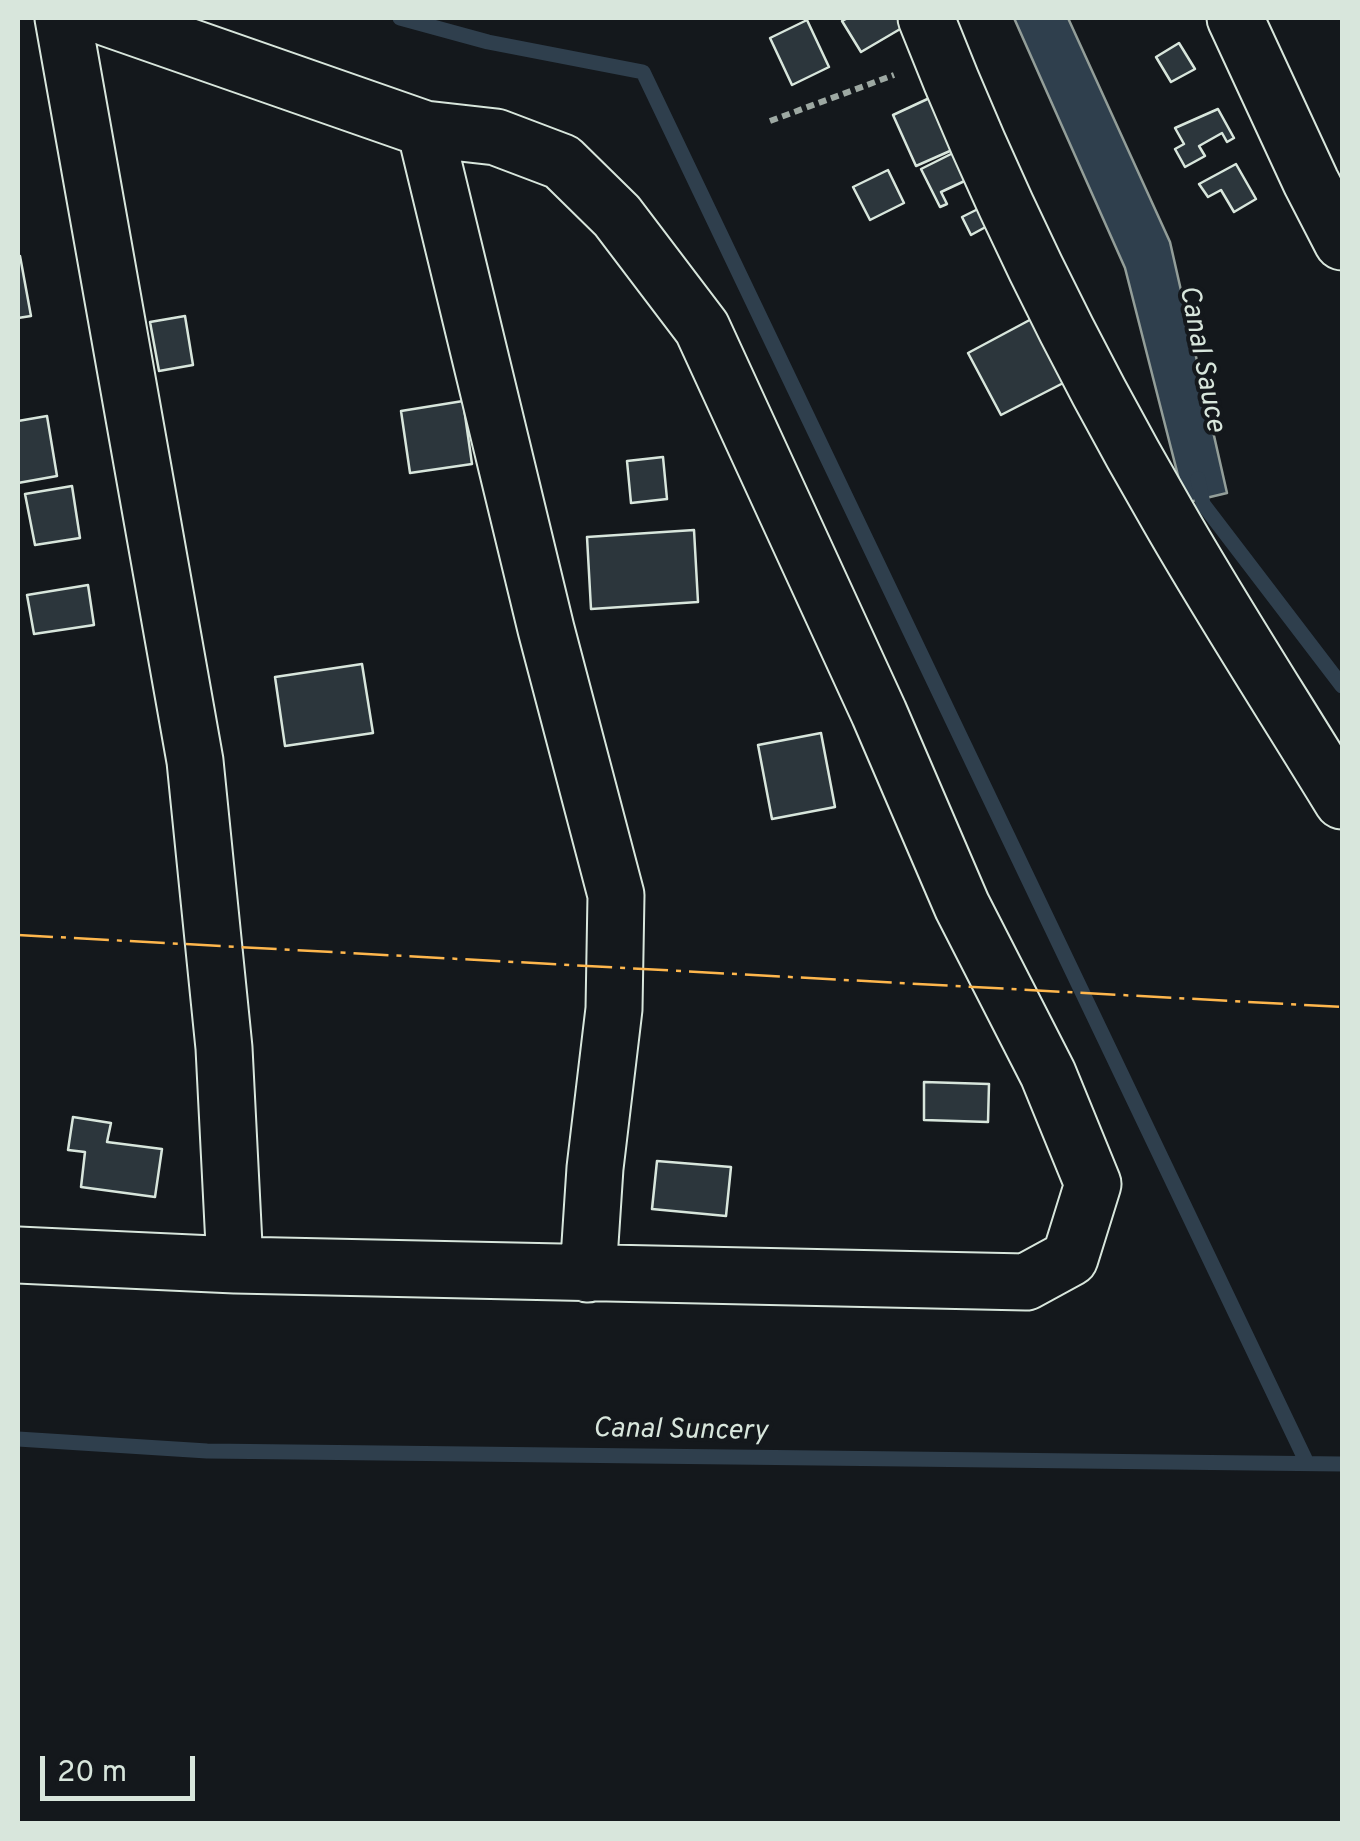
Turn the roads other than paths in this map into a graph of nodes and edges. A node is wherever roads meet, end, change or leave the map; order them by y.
1 (64, 18) edge
2 (107, 18) edge
3 (1235, 18) edge
4 (934, 37) edge
5 (425, 129) junction
6 (1342, 242) edge
7 (1342, 801) edge
8 (18, 1256) edge
9 (235, 1266) junction
10 (588, 1274) junction

1 - 9 street
2 - 5 street
3 - 6 street
4 - 7 street
5 - 10 street
5 - 10 street
8 - 9 street
9 - 10 street

